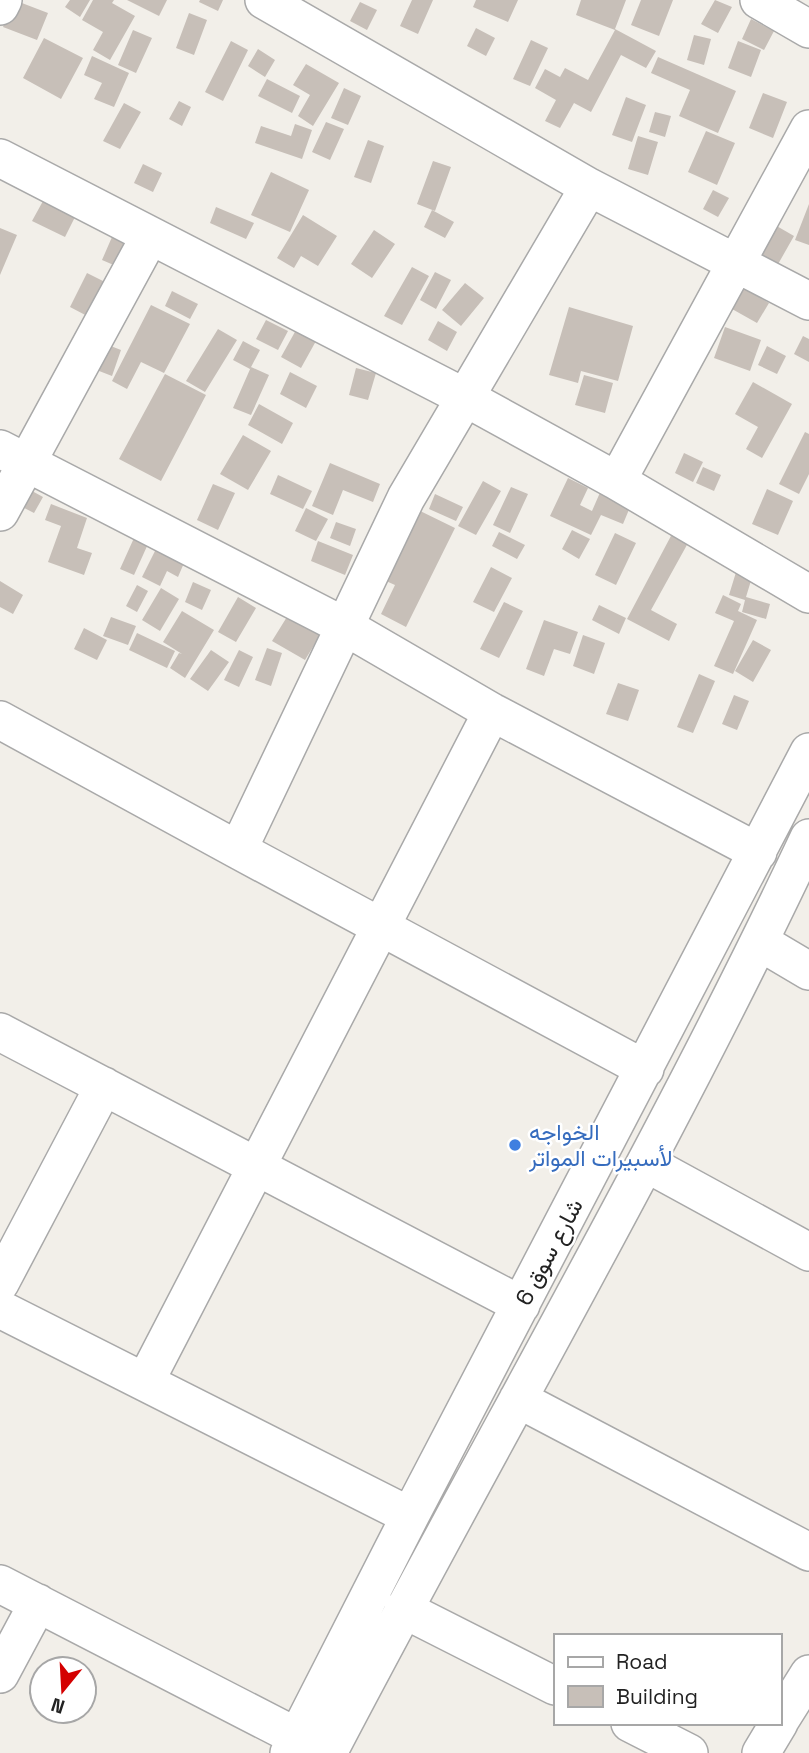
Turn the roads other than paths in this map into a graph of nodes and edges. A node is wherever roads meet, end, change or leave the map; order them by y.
1 (3, 0) edge
2 (760, 0) edge
3 (274, 3) edge
4 (0, 6) edge
5 (809, 29) edge
6 (809, 129) edge
7 (0, 158) edge
8 (589, 187) junction
9 (150, 236) junction
10 (735, 264) junction
11 (809, 301) edge
12 (466, 398) junction
13 (13, 456) edge
14 (617, 481) junction
15 (0, 512) edge
16 (809, 594) edge
17 (344, 626) junction
18 (492, 712) junction
19 (0, 719) edge
20 (809, 752) edge
21 (809, 838) edge
22 (238, 850) junction
23 (758, 852) junction
24 (381, 927) junction
25 (760, 942) junction
26 (809, 971) edge
27 (0, 1032) edge
28 (645, 1069) junction
29 (104, 1086) junction
30 (646, 1163) junction
31 (257, 1166) junction
32 (809, 1252) edge
33 (0, 1283) edge
34 (521, 1305) junction
35 (0, 1309) edge
36 (145, 1382) junction
37 (517, 1399) junction
38 (410, 1516) junction
39 (809, 1552) edge
40 (0, 1584) edge
41 (38, 1603) junction
42 (402, 1609) junction
43 (0, 1674) edge
44 (809, 1674) edge
45 (554, 1685) edge
46 (781, 1720) edge
47 (634, 1725) edge
48 (778, 1725) edge
49 (305, 1748) edge
50 (689, 1753) edge
51 (761, 1753) edge

1 - 4 street
2 - 5 street
3 - 8 street
6 - 10 street
7 - 9 street
8 - 10 street
8 - 12 street
9 - 12 street
9 - 13 street
10 - 11 street
10 - 14 street
12 - 14 street
12 - 17 street
13 - 15 street
13 - 17 street
14 - 16 street
17 - 18 street
17 - 22 street
18 - 23 street
18 - 24 street
19 - 22 street
20 - 23 street, شارع سوق 6
21 - 25 street, شارع سوق 6
22 - 24 street
23 - 28 street, شارع سوق 6
24 - 28 street
24 - 31 street
25 - 26 street
25 - 30 street, شارع سوق 6
27 - 29 street
28 - 34 street, شارع سوق 6
29 - 31 street
29 - 33 street
30 - 32 street
30 - 37 street, شارع سوق 6
31 - 34 street
31 - 36 street
34 - 38 street, شارع سوق 6
35 - 36 street
36 - 38 street
37 - 39 street
37 - 42 street, شارع سوق 6
38 - 49 street, شارع سوق 6
40 - 41 street
41 - 43 street
41 - 49 street
42 - 45 street
42 - 49 street, شارع سوق 6
44 - 46 street
47 - 50 street
48 - 51 street

